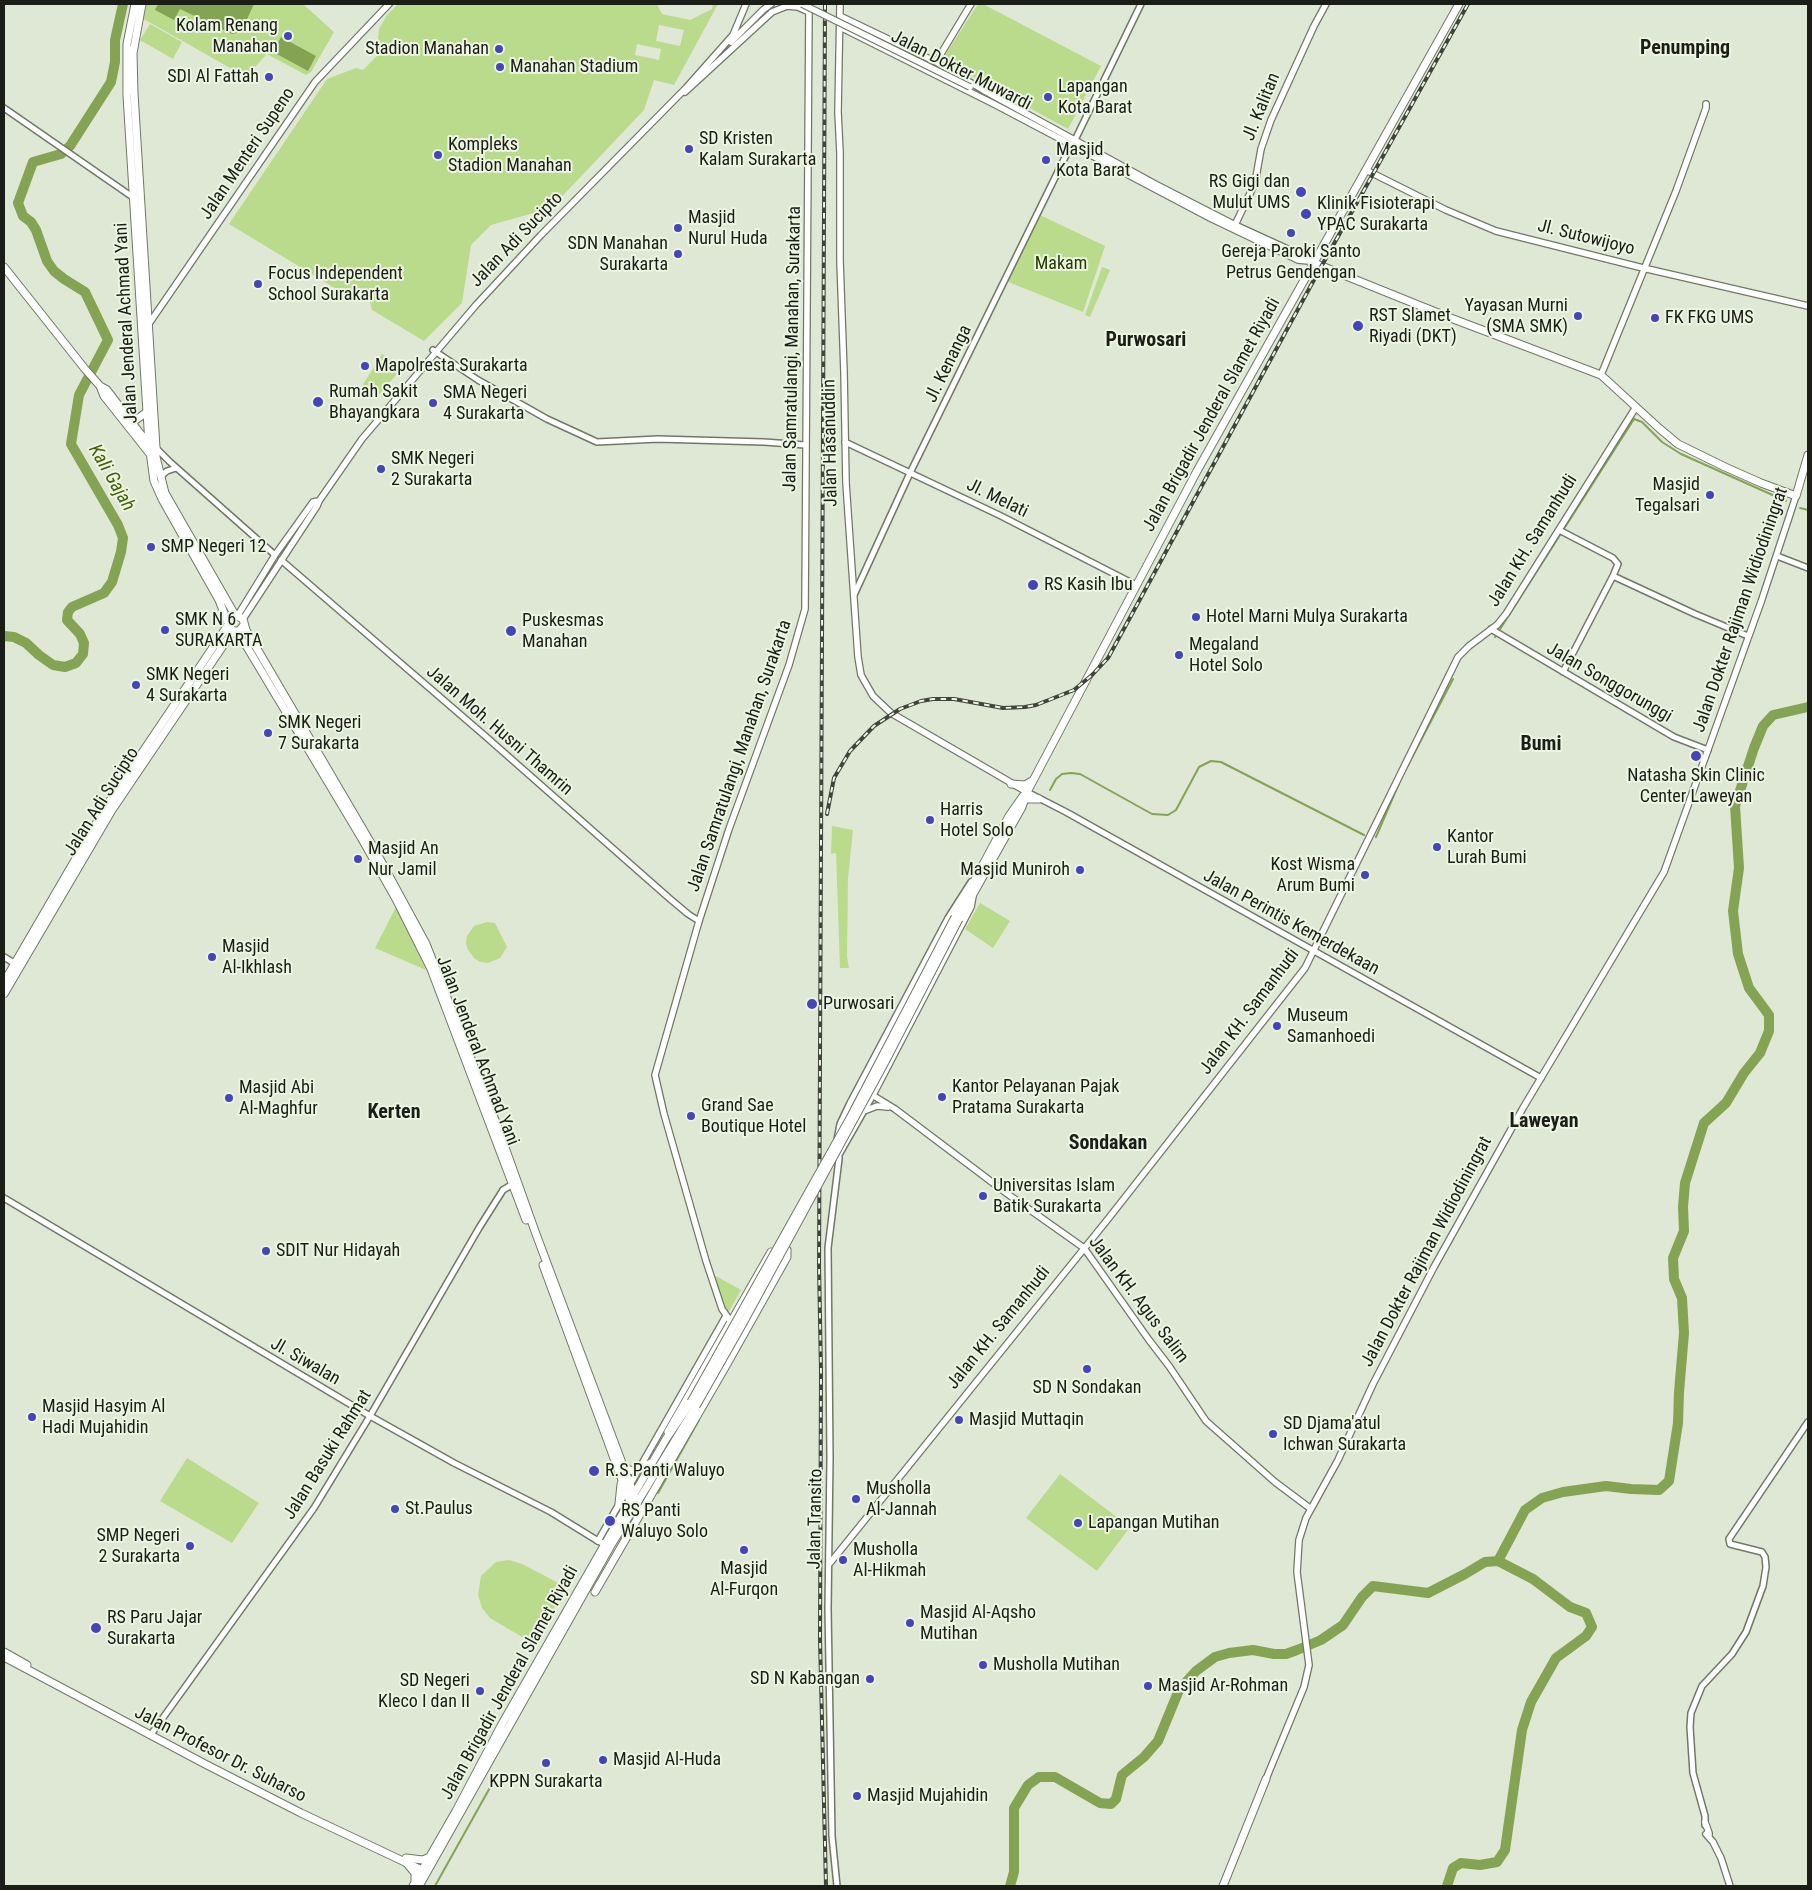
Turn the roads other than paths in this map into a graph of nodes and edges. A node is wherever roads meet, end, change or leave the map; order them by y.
1 (135, 4) edge
2 (142, 4) edge
3 (389, 4) edge
4 (746, 4) edge
5 (772, 4) edge
6 (802, 4) edge
7 (810, 4) edge
8 (840, 4) edge
9 (971, 4) edge
10 (1141, 4) edge
11 (1326, 4) edge
12 (1459, 4) edge
13 (809, 12) junction
14 (840, 16) junction
15 (840, 27) junction
16 (936, 62) junction
17 (970, 87) junction
18 (688, 88) junction
19 (983, 90) junction
20 (977, 96) junction
21 (1706, 104) dead end
22 (4, 108) edge
23 (1073, 143) junction
24 (1366, 170) junction
25 (134, 198) junction
26 (1235, 225) junction
27 (1312, 262) junction
28 (4, 267) edge
29 (1643, 268) junction
30 (1808, 306) edge
31 (149, 326) junction
32 (142, 330) junction
33 (434, 352) junction
34 (1601, 375) junction
35 (100, 386) junction
36 (1636, 406) junction
37 (147, 412) junction
38 (126, 414) junction
39 (845, 442) junction
40 (149, 444) junction
41 (806, 445) junction
42 (156, 448) junction
43 (1808, 455) edge
44 (153, 456) junction
45 (176, 468) junction
46 (910, 473) junction
47 (161, 476) junction
48 (1796, 496) junction
49 (319, 501) junction
50 (1560, 530) junction
51 (275, 555) junction
52 (1777, 556) junction
53 (281, 560) junction
54 (1808, 568) edge
55 (1613, 576) junction
56 (1136, 585) junction
57 (854, 596) junction
58 (240, 619) junction
59 (231, 628) junction
60 (1495, 632) junction
61 (1748, 636) junction
62 (1563, 672) junction
63 (1708, 750) junction
64 (1034, 780) junction
65 (1012, 784) junction
66 (1022, 798) junction
67 (1039, 798) junction
68 (110, 808) junction
69 (978, 872) junction
70 (974, 894) junction
71 (957, 918) junction
72 (700, 921) junction
73 (1314, 952) junction
74 (4, 957) edge
75 (14, 963) junction
76 (4, 982) edge
77 (4, 994) edge
78 (1541, 1078) junction
79 (859, 1087) junction
80 (873, 1095) junction
81 (892, 1108) junction
82 (864, 1111) junction
83 (837, 1137) junction
84 (847, 1141) junction
85 (840, 1153) junction
86 (504, 1154) junction
87 (515, 1183) junction
88 (4, 1198) edge
89 (1084, 1248) junction
90 (725, 1314) junction
91 (730, 1322) junction
92 (693, 1404) junction
93 (370, 1416) junction
94 (1808, 1422) edge
95 (604, 1424) junction
96 (666, 1440) junction
97 (620, 1458) junction
98 (654, 1462) junction
99 (638, 1470) junction
100 (620, 1476) junction
101 (628, 1487) junction
102 (634, 1495) junction
103 (619, 1504) junction
104 (633, 1505) junction
105 (1311, 1509) junction
106 (602, 1543) junction
107 (830, 1563) junction
108 (587, 1588) junction
109 (595, 1592) joint
110 (4, 1652) edge
111 (4, 1657) edge
112 (151, 1734) junction
113 (1266, 1779) joint
114 (1705, 1822) joint
115 (430, 1857) junction
116 (405, 1860) junction
117 (424, 1869) junction
118 (837, 1883) edge
119 (415, 1885) edge
120 (1223, 1886) edge
121 (1730, 1886) edge

1 - 25 main road, Jalan Jenderal Achmad Yani
2 - 31 main road, Jalan Jenderal Achmad Yani
3 - 31 main road, Jalan Menteri Supeno
4 - 18 main road, Jalan Adi Sucipto
5 - 18 main road
6 - 17 main road, bridge
7 - 13 main road, Jalan Samratulangi, Manahan, Surakarta
8 - 14 main road, Jalan Hasanuddin
9 - 16 main road
10 - 23 street, Jl. Kenanga
11 - 26 main road, Jl. Kalitan
12 - 24 main road, Jalan Brigadir Jenderal Slamet Riyadi
13 - 18 main road, Jalan Adi Sucipto
13 - 41 main road, Jalan Samratulangi, Manahan, Surakarta
14 - 15 main road, Jalan Hasanuddin
14 - 16 main road, Jalan Dokter Muwardi
15 - 20 main road, Jalan Dokter Muwardi
15 - 39 main road, Jalan Hasanuddin
16 - 19 main road, Jalan Dokter Muwardi
17 - 19 main road
17 - 20 main road
18 - 33 main road, Jalan Adi Sucipto
19 - 23 main road, Jalan Dokter Muwardi
20 - 23 main road, Jalan Dokter Muwardi
21 - 29 main road
22 - 25 street
23 - 26 main road, Jalan Dokter Muwardi
23 - 27 main road, Jalan Dokter Muwardi
23 - 46 street, Jl. Kenanga
24 - 27 main road, Jalan Brigadir Jenderal Slamet Riyadi
24 - 29 main road, Jl. Sutowijoyo
25 - 32 main road, Jalan Jenderal Achmad Yani
26 - 27 main road, Jalan Dokter Muwardi
27 - 34 main road
27 - 56 main road, Jalan Brigadir Jenderal Slamet Riyadi
28 - 35 main road
29 - 30 main road, Jl. Sutowijoyo
29 - 34 main road
31 - 32 main road, Jalan Menteri Supeno
31 - 42 main road, Jalan Jenderal Achmad Yani
32 - 37 main road, Jalan Jenderal Achmad Yani
33 - 41 street
33 - 49 main road, Jalan Adi Sucipto
34 - 36 main road
35 - 38 main road
35 - 44 main road
36 - 48 main road
36 - 50 main road, Jalan KH. Samanhudi
37 - 38 main road
37 - 40 main road, Jalan Jenderal Achmad Yani
38 - 40 main road
39 - 46 street, Jl. Melati
39 - 57 main road, Jalan Hasanuddin
40 - 42 main road
40 - 44 main road, Jalan Jenderal Achmad Yani
41 - 72 main road, Jalan Samratulangi, Manahan, Surakarta
42 - 44 main road, Jalan Jenderal Achmad Yani
42 - 45 street
43 - 48 main road, Jalan Dokter Rajiman Widiodiningrat
44 - 47 main road, Jalan Jenderal Achmad Yani
44 - 59 main road, Jalan Jenderal Achmad Yani
45 - 47 street
45 - 51 street
46 - 56 street, Jl. Melati
46 - 57 street, Jl. Kenanga
47 - 58 main road, Jalan Jenderal Achmad Yani
48 - 52 main road, Jalan Dokter Rajiman Widiodiningrat
49 - 51 main road, Jalan Adi Sucipto
49 - 53 main road, Jalan Adi Sucipto
50 - 55 street
50 - 60 main road, Jalan KH. Samanhudi
51 - 58 main road, Jalan Adi Sucipto
52 - 54 street
52 - 61 main road, Jalan Dokter Rajiman Widiodiningrat
53 - 58 main road, Jalan Adi Sucipto
53 - 72 street, Jalan Moh. Husni Thamrin
55 - 61 street
55 - 62 street
56 - 64 main road, Jalan Brigadir Jenderal Slamet Riyadi
57 - 65 main road, Jalan Hasanuddin
58 - 59 main road, Jalan Adi Sucipto
58 - 59 main road
58 - 86 main road, Jalan Jenderal Achmad Yani
59 - 68 main road, Jalan Adi Sucipto
59 - 86 main road, Jalan Jenderal Achmad Yani
60 - 62 street, Jalan Songgorunggi
60 - 73 main road, Jalan KH. Samanhudi
61 - 63 main road, Jalan Dokter Rajiman Widiodiningrat
62 - 63 street, Jalan Songgorunggi
63 - 78 main road, Jalan Dokter Rajiman Widiodiningrat
64 - 65 main road
64 - 66 main road, Jalan Brigadir Jenderal Slamet Riyadi
64 - 67 main road
65 - 66 main road, Jalan Hasanuddin
65 - 66 main road
66 - 67 main road
66 - 69 main road
66 - 70 main road
67 - 73 street, Jalan Perintis Kemerdekaan
68 - 75 main road, Jalan Adi Sucipto
68 - 77 main road, Jalan Adi Sucipto
69 - 71 main road
69 - 79 street
70 - 71 main road
70 - 80 main road
71 - 92 main road, bridge
72 - 90 main road, Jalan Samratulangi, Manahan, Surakarta
73 - 78 street, Jalan Perintis Kemerdekaan
73 - 89 main road, Jalan KH. Samanhudi
74 - 75 main road
75 - 76 main road, Jalan Adi Sucipto
78 - 105 main road, Jalan Dokter Rajiman Widiodiningrat
79 - 80 main road, Jalan KH. Agus Salim
79 - 83 street
80 - 81 main road, Jalan KH. Agus Salim
80 - 82 street
81 - 82 main road
81 - 89 main road, Jalan KH. Agus Salim
82 - 84 street
83 - 84 street
83 - 85 street
84 - 85 street
85 - 107 street, Jalan Transito
86 - 87 main road, Jalan Jenderal Achmad Yani
87 - 93 street, Jalan Basuki Rahmat
87 - 95 main road, Jalan Jenderal Achmad Yani
88 - 93 street, Jl. Siwalan
89 - 105 main road, Jalan KH. Agus Salim
89 - 107 main road, Jalan KH. Samanhudi
90 - 91 main road, Jalan Samratulangi, Manahan, Surakarta
90 - 99 main road
91 - 96 main road
91 - 109 main road
92 - 96 main road
92 - 104 main road
93 - 106 street, Jl. Siwalan
93 - 112 street, Jalan Basuki Rahmat
94 - 114 street
95 - 97 main road, Jalan Jenderal Achmad Yani
95 - 100 main road, Jalan Jenderal Achmad Yani
96 - 98 main road
97 - 99 main road
97 - 101 main road, Jalan Jenderal Achmad Yani
98 - 99 main road
98 - 102 main road
99 - 101 main road
100 - 101 main road, Jalan Jenderal Achmad Yani
100 - 103 main road
101 - 102 main road
101 - 103 main road
101 - 104 main road, Jalan Jenderal Achmad Yani
102 - 104 main road
103 - 106 main road
104 - 106 main road, Jalan Brigadir Jenderal Slamet Riyadi
104 - 108 main road, Jalan Brigadir Jenderal Slamet Riyadi
105 - 113 main road, Jalan Dokter Rajiman Widiodiningrat
106 - 115 main road, Jalan Brigadir Jenderal Slamet Riyadi
107 - 118 street, Jalan Transito
108 - 109 main road
108 - 117 main road, Jalan Brigadir Jenderal Slamet Riyadi
110 - 112 main road, Jalan Profesor Dr. Suharso
111 - 112 main road, Jalan Profesor Dr. Suharso
112 - 116 main road, Jalan Profesor Dr. Suharso
113 - 120 main road, Jalan Dokter Rajiman Widiodiningrat
114 - 121 main road
115 - 116 main road
115 - 117 main road, Jalan Brigadir Jenderal Slamet Riyadi
116 - 117 main road, Jalan Profesor Dr. Suharso
116 - 119 main road
117 - 119 main road, Jalan Brigadir Jenderal Slamet Riyadi

